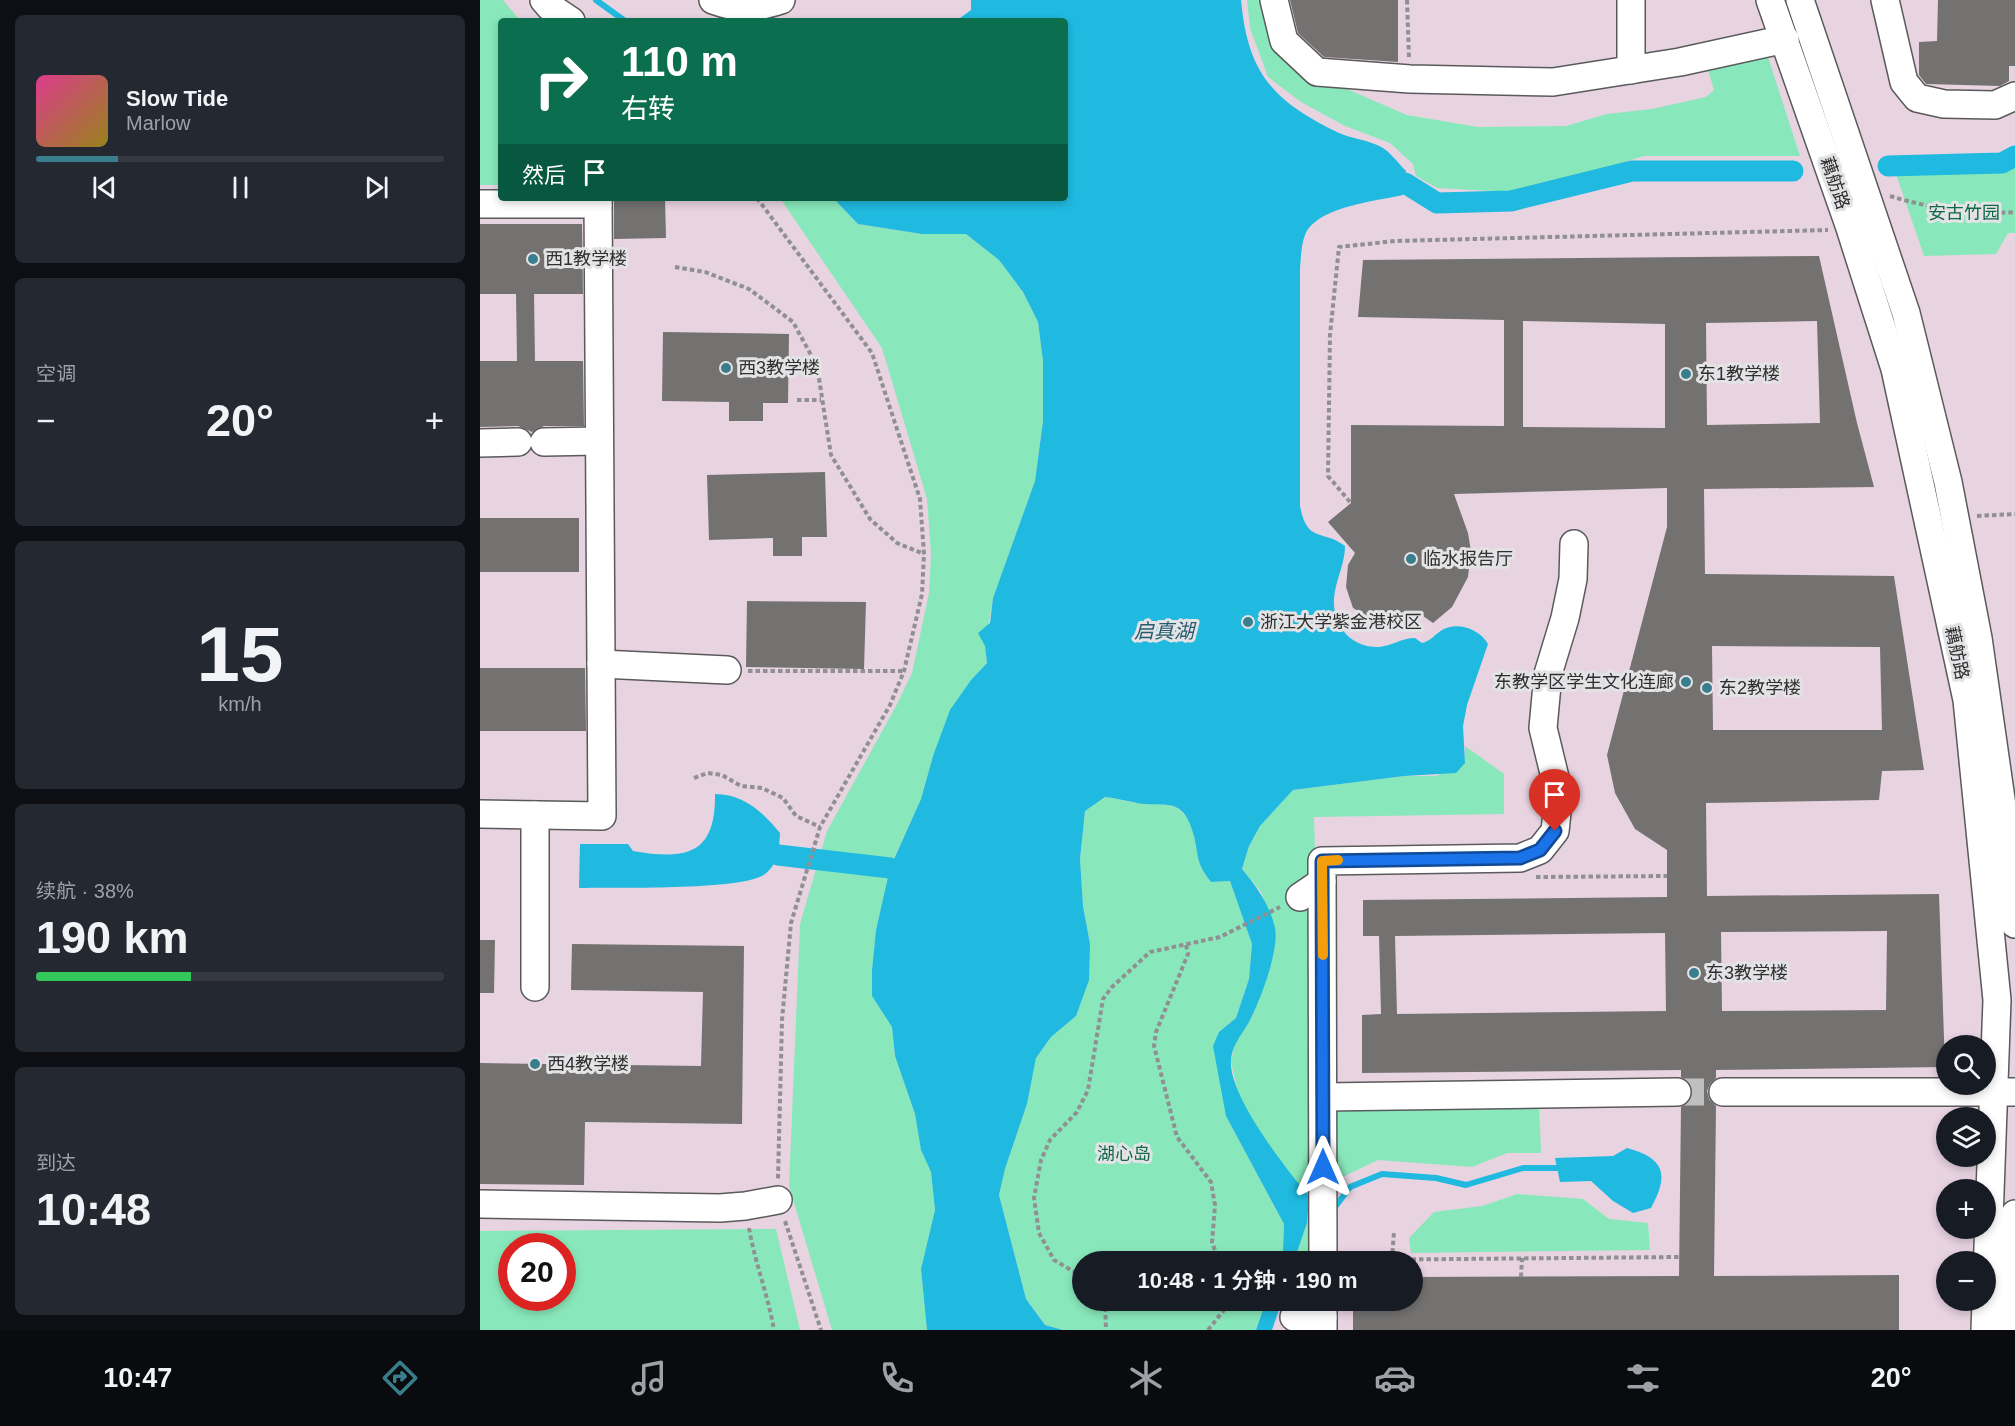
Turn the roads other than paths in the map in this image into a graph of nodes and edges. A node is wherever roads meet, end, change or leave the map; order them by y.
1 (543, 0) edge
2 (713, 0) edge
3 (781, 0) edge
4 (1274, 0) edge
5 (1631, 0) edge
6 (1770, 0) edge
7 (1800, 0) edge
8 (1885, 0) edge
9 (566, 18) edge
10 (1785, 39) junction
11 (1631, 70) junction
12 (2015, 96) edge
13 (598, 201) edge
14 (480, 204) edge
15 (599, 441) junction
16 (480, 443) edge
17 (1574, 544) dead end
18 (601, 664) junction
19 (727, 670) road end
20 (480, 814) edge
21 (535, 815) junction
22 (1322, 882) junction
23 (1300, 897) road end
24 (2015, 924) edge
25 (535, 987) dead end
26 (1677, 1092) tunnel mouth
27 (1723, 1092) tunnel mouth
28 (2005, 1092) edge
29 (1323, 1097) junction
30 (778, 1200) road end
31 (480, 1204) edge
32 (2015, 1214) edge
33 (1323, 1251) edge
34 (1323, 1316) edge
35 (1294, 1317) dead end
36 (1985, 1330) edge
37 (2009, 1330) edge

1 - 9 street
2 - 3 street
4 - 11 street
5 - 11 street
6 - 10 street, 藕舫路
7 - 24 street, 藕舫路
8 - 12 street
10 - 11 street
10 - 28 street, 藕舫路
13 - 14 street
13 - 15 street
15 - 16 street
15 - 18 street
17 - 22 street
18 - 19 street
18 - 21 street
20 - 21 street
21 - 25 street
22 - 23 street
22 - 29 street
26 - 29 street
27 - 28 street
28 - 36 street, 藕舫路
29 - 33 street
30 - 31 street
32 - 37 street
34 - 35 street

